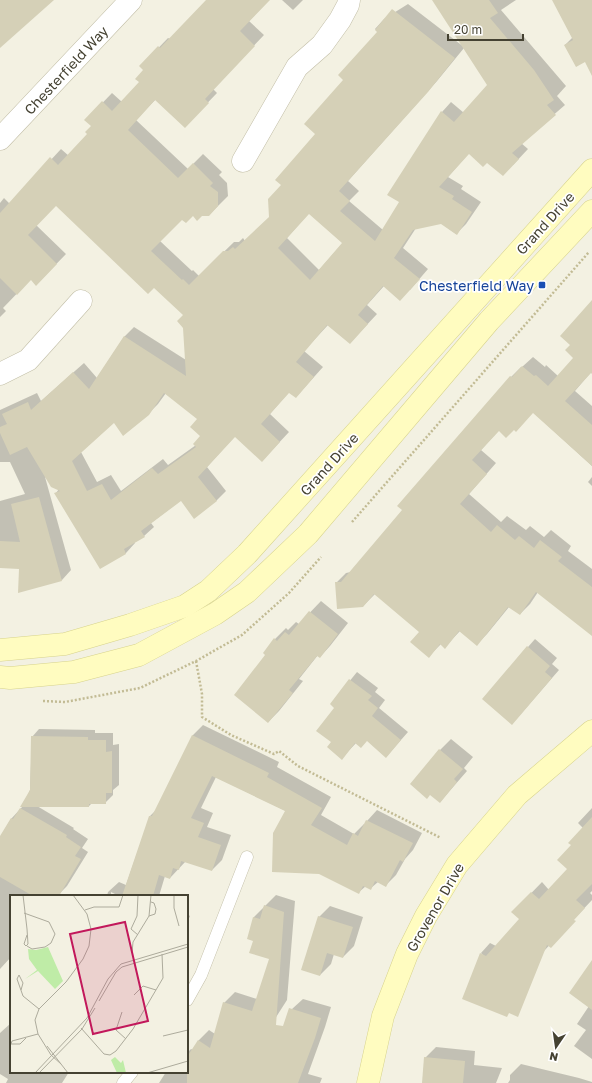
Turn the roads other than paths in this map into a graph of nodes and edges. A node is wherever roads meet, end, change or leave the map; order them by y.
1 (131, 0) edge
2 (349, 0) edge
3 (0, 139) edge
4 (243, 161) dead end
5 (592, 170) edge
6 (592, 211) edge
7 (81, 302) dead end
8 (470, 307) junction
9 (489, 321) junction
10 (0, 374) edge
11 (185, 606) junction
12 (194, 626) junction
13 (0, 650) edge
14 (0, 677) edge
15 (592, 731) edge
16 (247, 857) dead end
17 (188, 998) edge
18 (131, 1073) edge
19 (123, 1083) edge
20 (368, 1083) edge

1 - 3 street, Chesterfield Way
2 - 4 street
5 - 8 main road, Grand Drive
6 - 9 main road, Grand Drive
7 - 10 street
8 - 9 main road
8 - 11 main road, Grand Drive
9 - 12 main road, Grand Drive
11 - 12 main road
11 - 13 main road, Grand Drive
12 - 14 main road, Grand Drive
15 - 20 main road, Grovenor Drive
16 - 17 lane
18 - 19 lane

